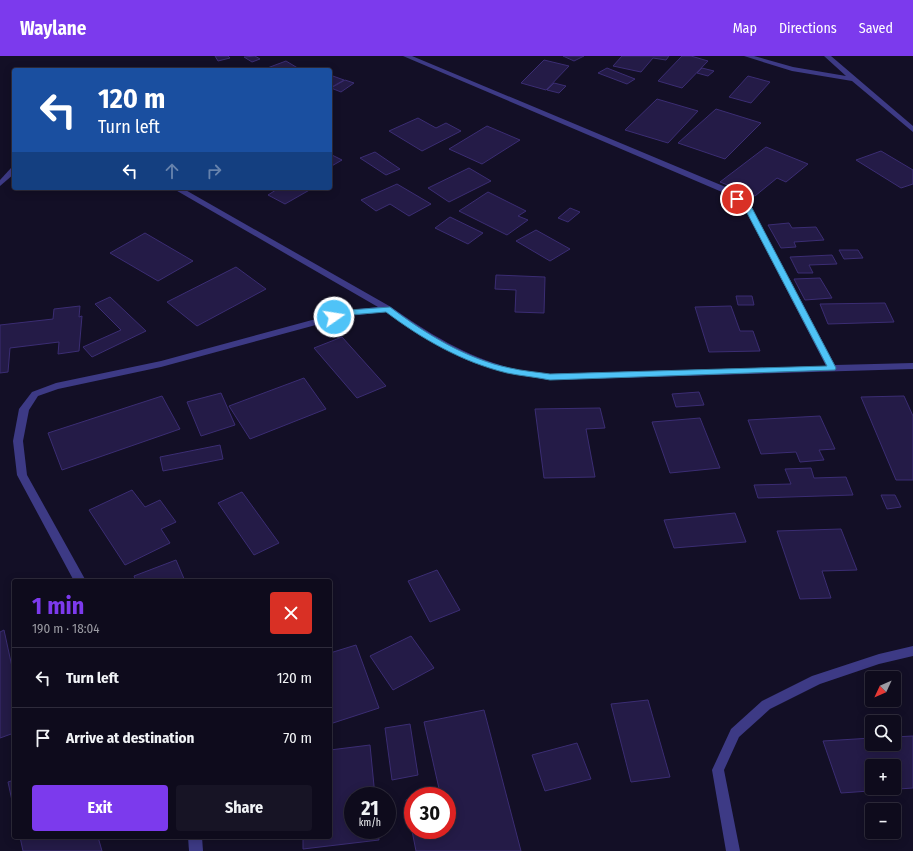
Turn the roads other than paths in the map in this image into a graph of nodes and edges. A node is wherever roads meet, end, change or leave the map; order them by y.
1 (406, 56) edge
2 (746, 56) edge
3 (827, 56) edge
4 (852, 79) junction
5 (913, 130) edge
6 (12, 172) edge
7 (0, 184) edge
8 (180, 190) edge
9 (388, 309) junction
10 (913, 366) edge
11 (832, 368) junction
12 (79, 579) edge
13 (913, 651) edge
14 (195, 839) edge
15 (196, 851) edge
16 (733, 851) edge

1 - 11 street
2 - 4 street
3 - 4 street
4 - 5 street
6 - 7 street
8 - 9 street
9 - 11 street
9 - 12 street
10 - 11 street
13 - 16 street
14 - 15 street

